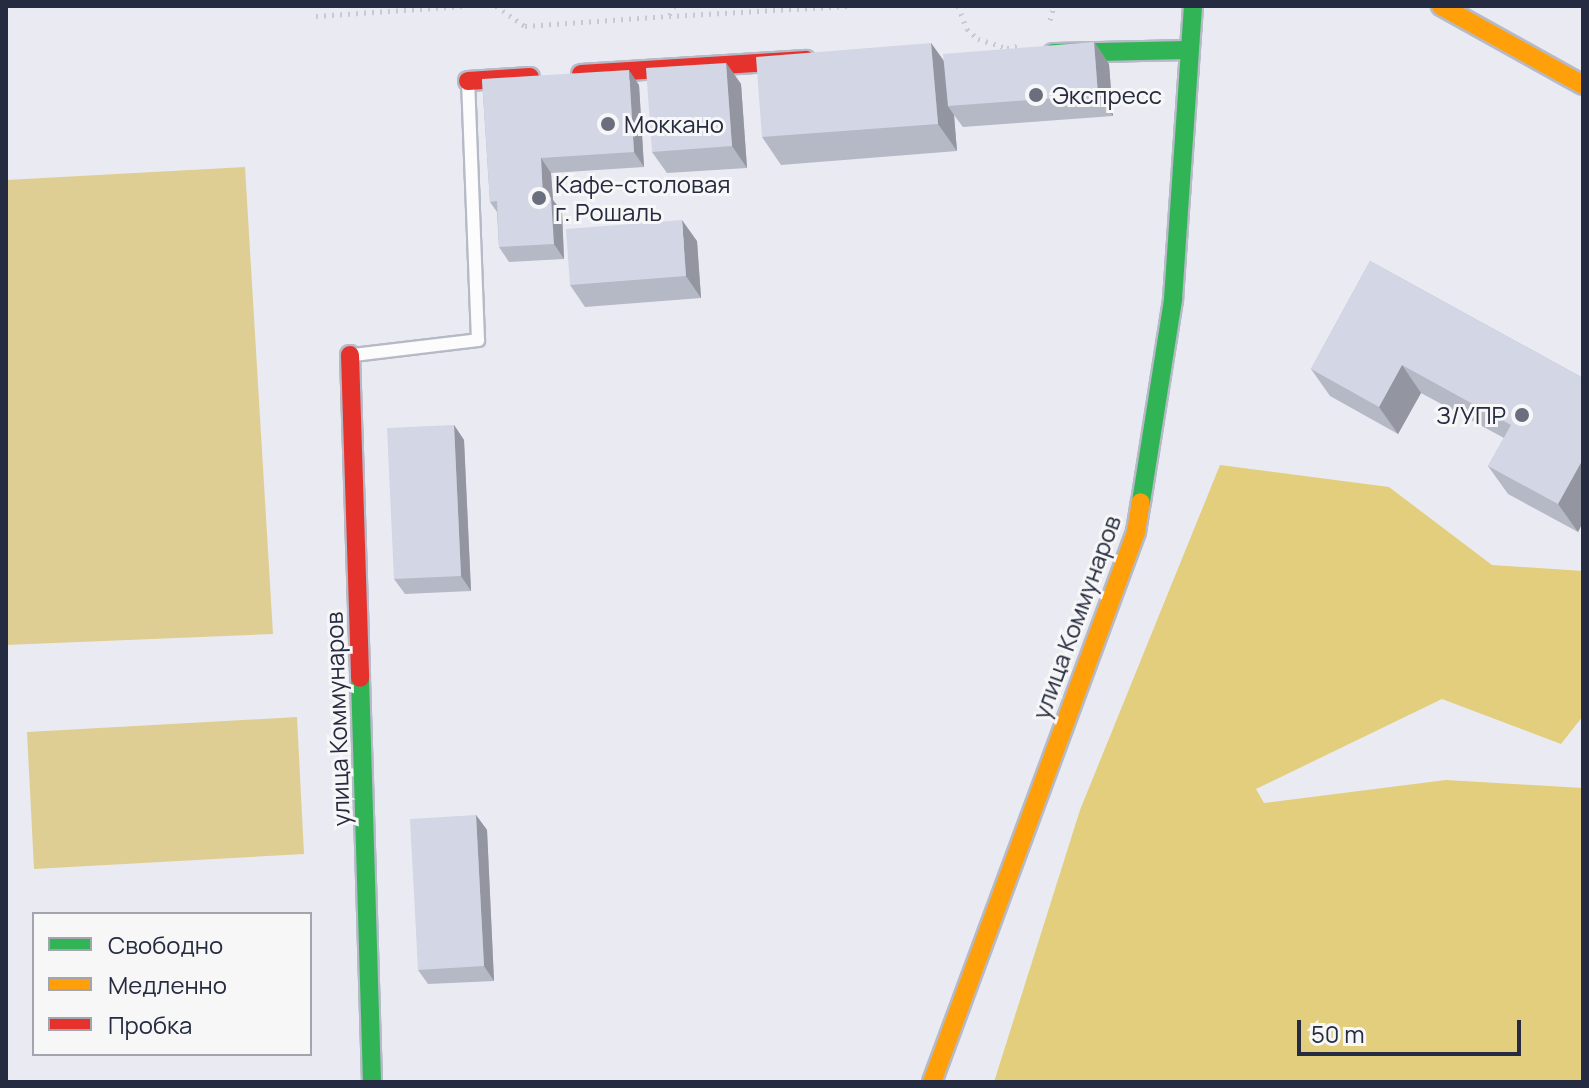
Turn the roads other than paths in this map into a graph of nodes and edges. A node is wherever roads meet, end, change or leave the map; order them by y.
1 (1193, 6) edge
2 (1441, 6) edge
3 (1033, 46) edge
4 (1188, 50) junction
5 (826, 59) edge
6 (468, 81) joint
7 (1583, 85) edge
8 (350, 355) joint
9 (372, 1082) edge
10 (932, 1082) edge

1 - 4 street, улица Коммунаров
2 - 7 street
3 - 4 street
4 - 10 street, улица Коммунаров
5 - 6 street
6 - 8 lane
8 - 9 street, улица Коммунаров

